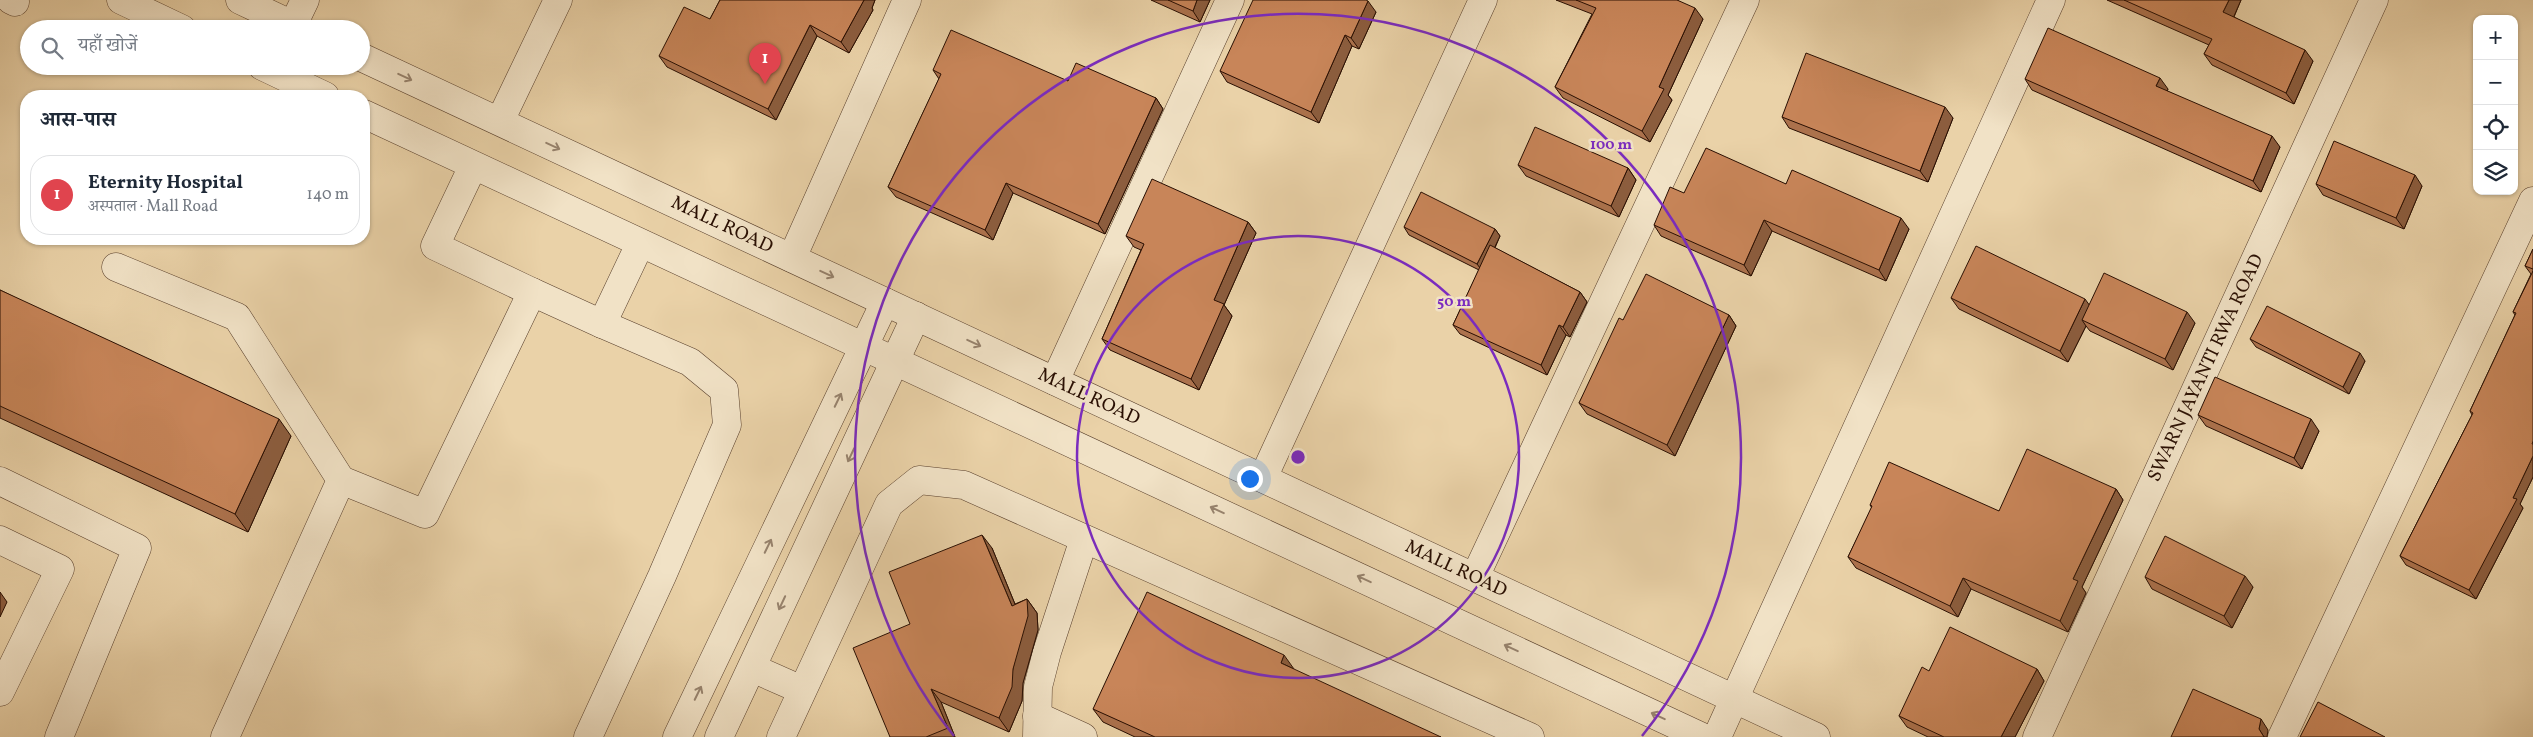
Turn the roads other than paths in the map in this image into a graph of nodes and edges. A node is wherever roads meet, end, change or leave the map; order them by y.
1 (121, 0) edge
2 (240, 0) edge
3 (305, 0) edge
4 (558, 0) edge
5 (908, 0) edge
6 (1230, 0) edge
7 (1483, 0) edge
8 (1745, 0) edge
9 (2051, 0) edge
10 (2374, 0) edge
11 (163, 20) edge
12 (282, 20) edge
13 (299, 20) edge
14 (370, 61) edge
15 (281, 75) edge
16 (312, 90) edge
17 (370, 117) edge
18 (500, 122) junction
19 (473, 166) junction
20 (2533, 201) edge
21 (640, 244) junction
22 (792, 258) junction
23 (116, 267) dead end
24 (532, 292) junction
25 (885, 302) junction
26 (916, 316) junction
27 (602, 324) junction
28 (864, 345) junction
29 (896, 360) junction
30 (1055, 381) junction
31 (1263, 478) junction
32 (341, 480) junction
33 (0, 481) edge
34 (1084, 539) junction
35 (0, 540) edge
36 (1475, 577) junction
37 (752, 668) junction
38 (802, 690) junction
39 (0, 692) edge
40 (1735, 699) junction
41 (1037, 726) edge
42 (59, 737) edge
43 (225, 737) edge
44 (588, 737) edge
45 (677, 737) edge
46 (719, 737) edge
47 (781, 737) edge
48 (1083, 737) edge
49 (1530, 737) edge
50 (1702, 737) edge
51 (1718, 737) edge
52 (1816, 737) edge
53 (2037, 737) edge
54 (2282, 737) edge

1 - 11 street
2 - 12 street
3 - 13 street
4 - 18 street
5 - 22 street
6 - 30 street
7 - 31 street
8 - 36 street
9 - 40 street
10 - 53 street, SWARN JAYANTI RWA ROAD
14 -> 18 street, MALL ROAD
15 - 16 street
17 - 19 street
18 -> 22 street, MALL ROAD
19 - 21 street
19 - 24 street
20 - 54 street
21 - 27 street
21 - 28 street
22 -> 25 street, MALL ROAD
23 - 32 street
24 - 27 street
24 - 32 street
25 - 26 street, MALL ROAD
25 - 28 street
26 - 29 street
26 -> 30 street, MALL ROAD
27 - 44 street
28 - 29 street
45 -> 28 street
29 -> 37 street
50 -> 29 street
30 - 31 street, MALL ROAD
31 - 36 street, MALL ROAD
32 - 43 street
33 - 42 street
34 - 38 street
34 - 41 street
34 - 49 street
35 - 39 street
36 - 40 street, MALL ROAD
37 - 38 street
37 - 46 street
38 - 47 street
40 - 51 street
40 - 52 street, MALL ROAD
41 - 48 street

